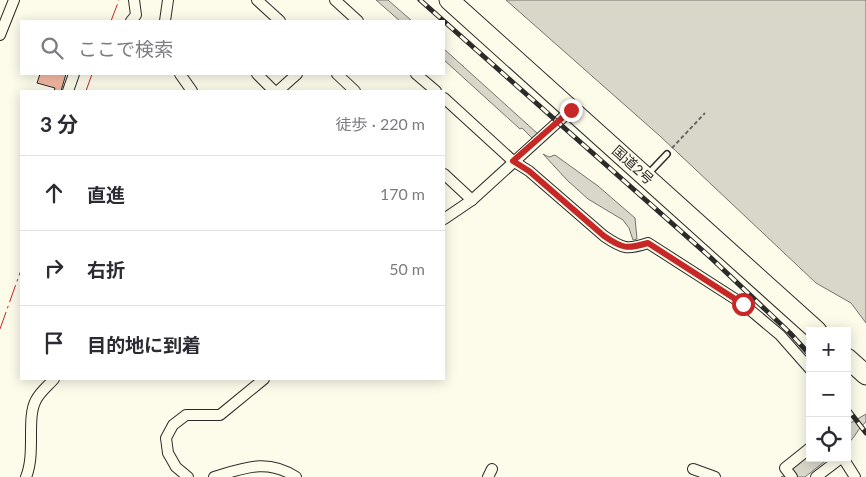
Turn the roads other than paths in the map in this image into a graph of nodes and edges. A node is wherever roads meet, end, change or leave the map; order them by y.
1 (14, 0) edge
2 (134, 0) edge
3 (168, 0) edge
4 (256, 0) edge
5 (335, 0) edge
6 (449, 0) edge
7 (132, 20) edge
8 (166, 20) edge
9 (279, 20) edge
10 (354, 20) edge
11 (0, 36) edge
12 (74, 75) edge
13 (181, 75) edge
14 (258, 75) edge
15 (296, 75) edge
16 (338, 75) edge
17 (417, 75) edge
18 (68, 90) edge
19 (191, 90) edge
20 (273, 90) edge
21 (279, 90) edge
22 (355, 90) edge
23 (435, 90) edge
24 (445, 99) edge
25 (571, 110) junction
26 (667, 154) road end
27 (513, 161) junction
28 (445, 175) edge
29 (646, 176) junction
30 (472, 200) junction
31 (445, 218) edge
32 (813, 327) edge
33 (851, 362) edge
34 (806, 364) edge
35 (866, 375) edge
36 (53, 380) edge
37 (263, 380) edge
38 (806, 453) edge
39 (837, 462) edge
40 (845, 462) edge
41 (693, 469) dead end
42 (788, 473) edge
43 (26, 477) edge
44 (188, 477) edge
45 (214, 477) edge
46 (296, 477) edge
47 (715, 477) edge
48 (816, 477) edge
49 (856, 477) edge

1 - 11 street
2 - 7 street
3 - 8 street
4 - 9 street
5 - 10 street
6 - 25 highway, 国道2号
12 - 18 street
13 - 19 street
14 - 20 street
15 - 21 street
16 - 22 street
17 - 23 street
24 - 27 street
25 - 27 street
25 - 29 highway, 国道2号
26 - 29 lane
27 - 30 street
27 - 34 street
28 - 30 street
29 - 32 highway, 国道2号
30 - 31 street
33 - 35 highway
36 - 43 street
37 - 44 street
38 - 42 street
39 - 48 street
40 - 49 street
41 - 47 street
45 - 46 street

